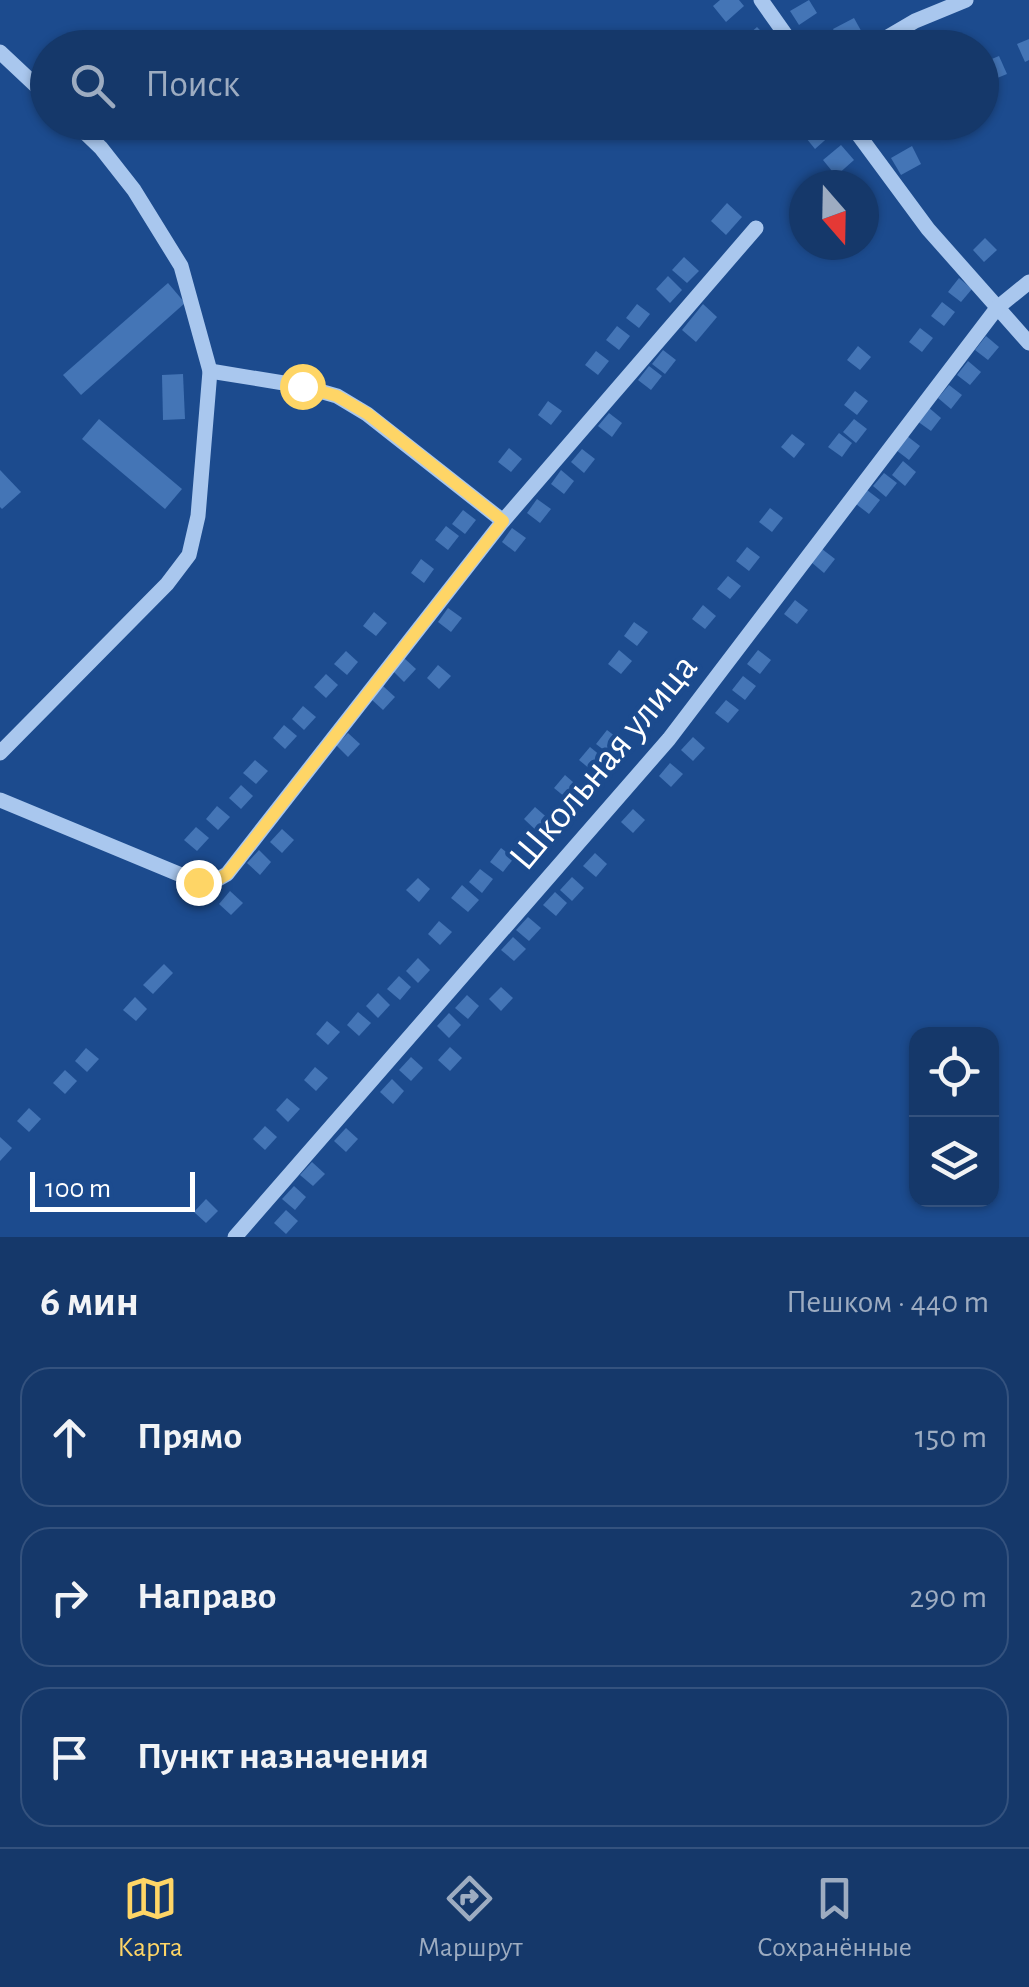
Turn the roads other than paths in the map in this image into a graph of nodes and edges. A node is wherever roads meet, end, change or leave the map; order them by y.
1 (761, 0) edge
2 (966, 0) edge
3 (782, 30) edge
4 (900, 30) edge
5 (0, 52) edge
6 (30, 80) edge
7 (93, 140) edge
8 (862, 140) edge
9 (756, 228) dead end
10 (1029, 282) edge
11 (997, 308) junction
12 (1029, 343) edge
13 (210, 371) junction
14 (503, 521) junction
15 (0, 753) edge
16 (0, 800) edge
17 (235, 1237) edge

1 - 3 street
2 - 4 street
5 - 6 street
7 - 13 street
8 - 11 street
9 - 14 street
10 - 11 street, Школьная улица
11 - 12 street
11 - 17 street, Школьная улица
13 - 14 street
13 - 15 street
14 - 16 street

